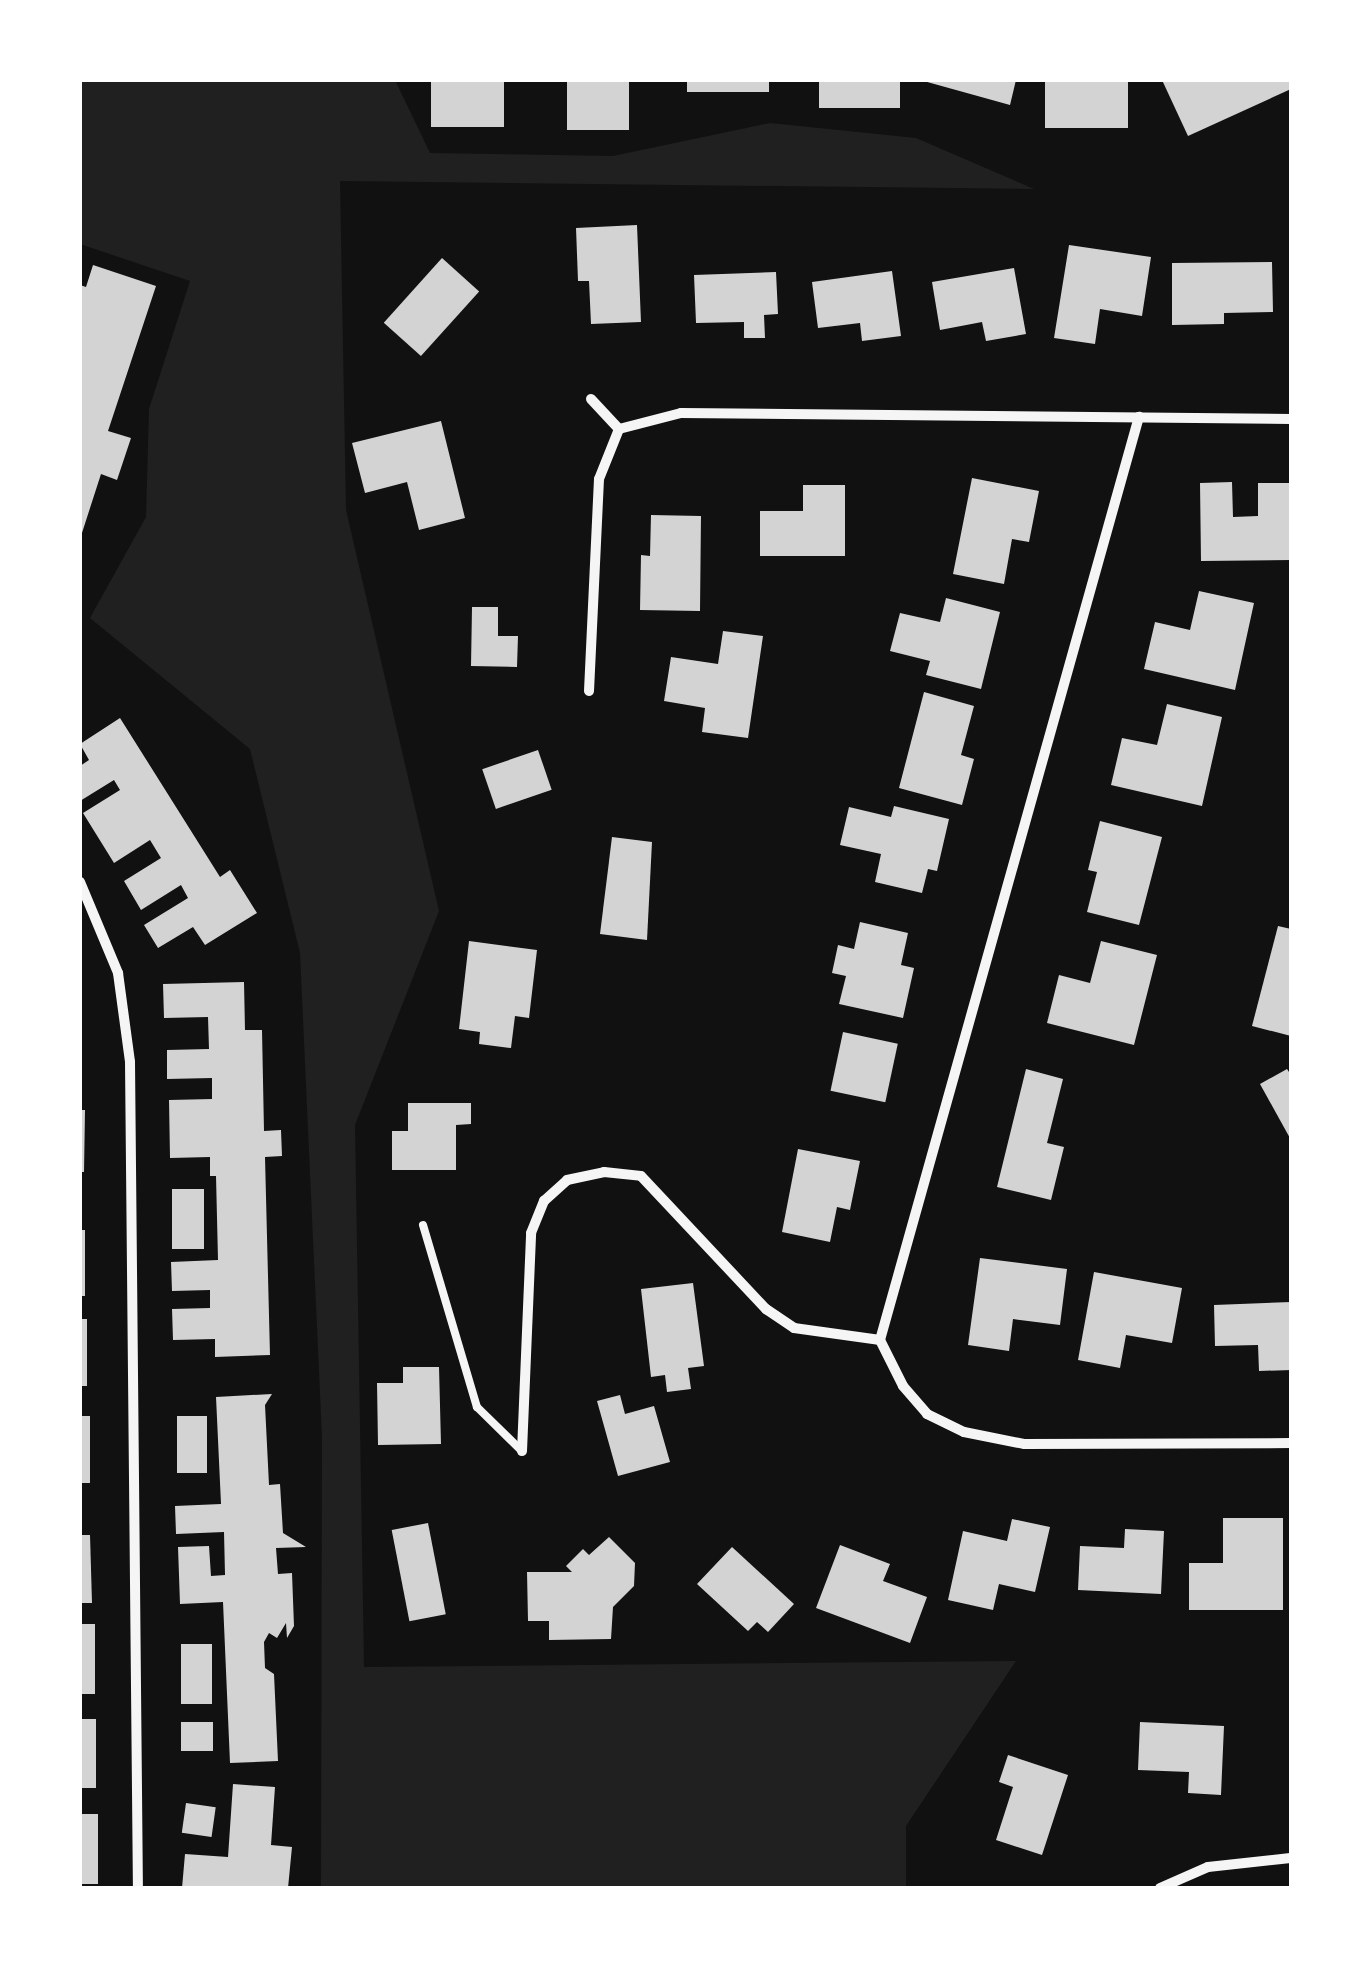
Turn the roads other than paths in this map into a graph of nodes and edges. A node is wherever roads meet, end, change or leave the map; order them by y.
1 (591, 399) dead end
2 (1139, 417) junction
3 (1291, 418) edge
4 (619, 429) junction
5 (588, 690) dead end
6 (80, 882) edge
7 (423, 1225) dead end
8 (880, 1340) junction
9 (1291, 1443) edge
10 (522, 1451) joint
11 (1291, 1858) edge
12 (138, 1888) edge
13 (1160, 1888) edge

1 - 4 street
2 - 3 street
2 - 4 street
2 - 8 street
4 - 5 street
6 - 12 street
7 - 10 lane
8 - 9 street
8 - 10 street
11 - 13 street

